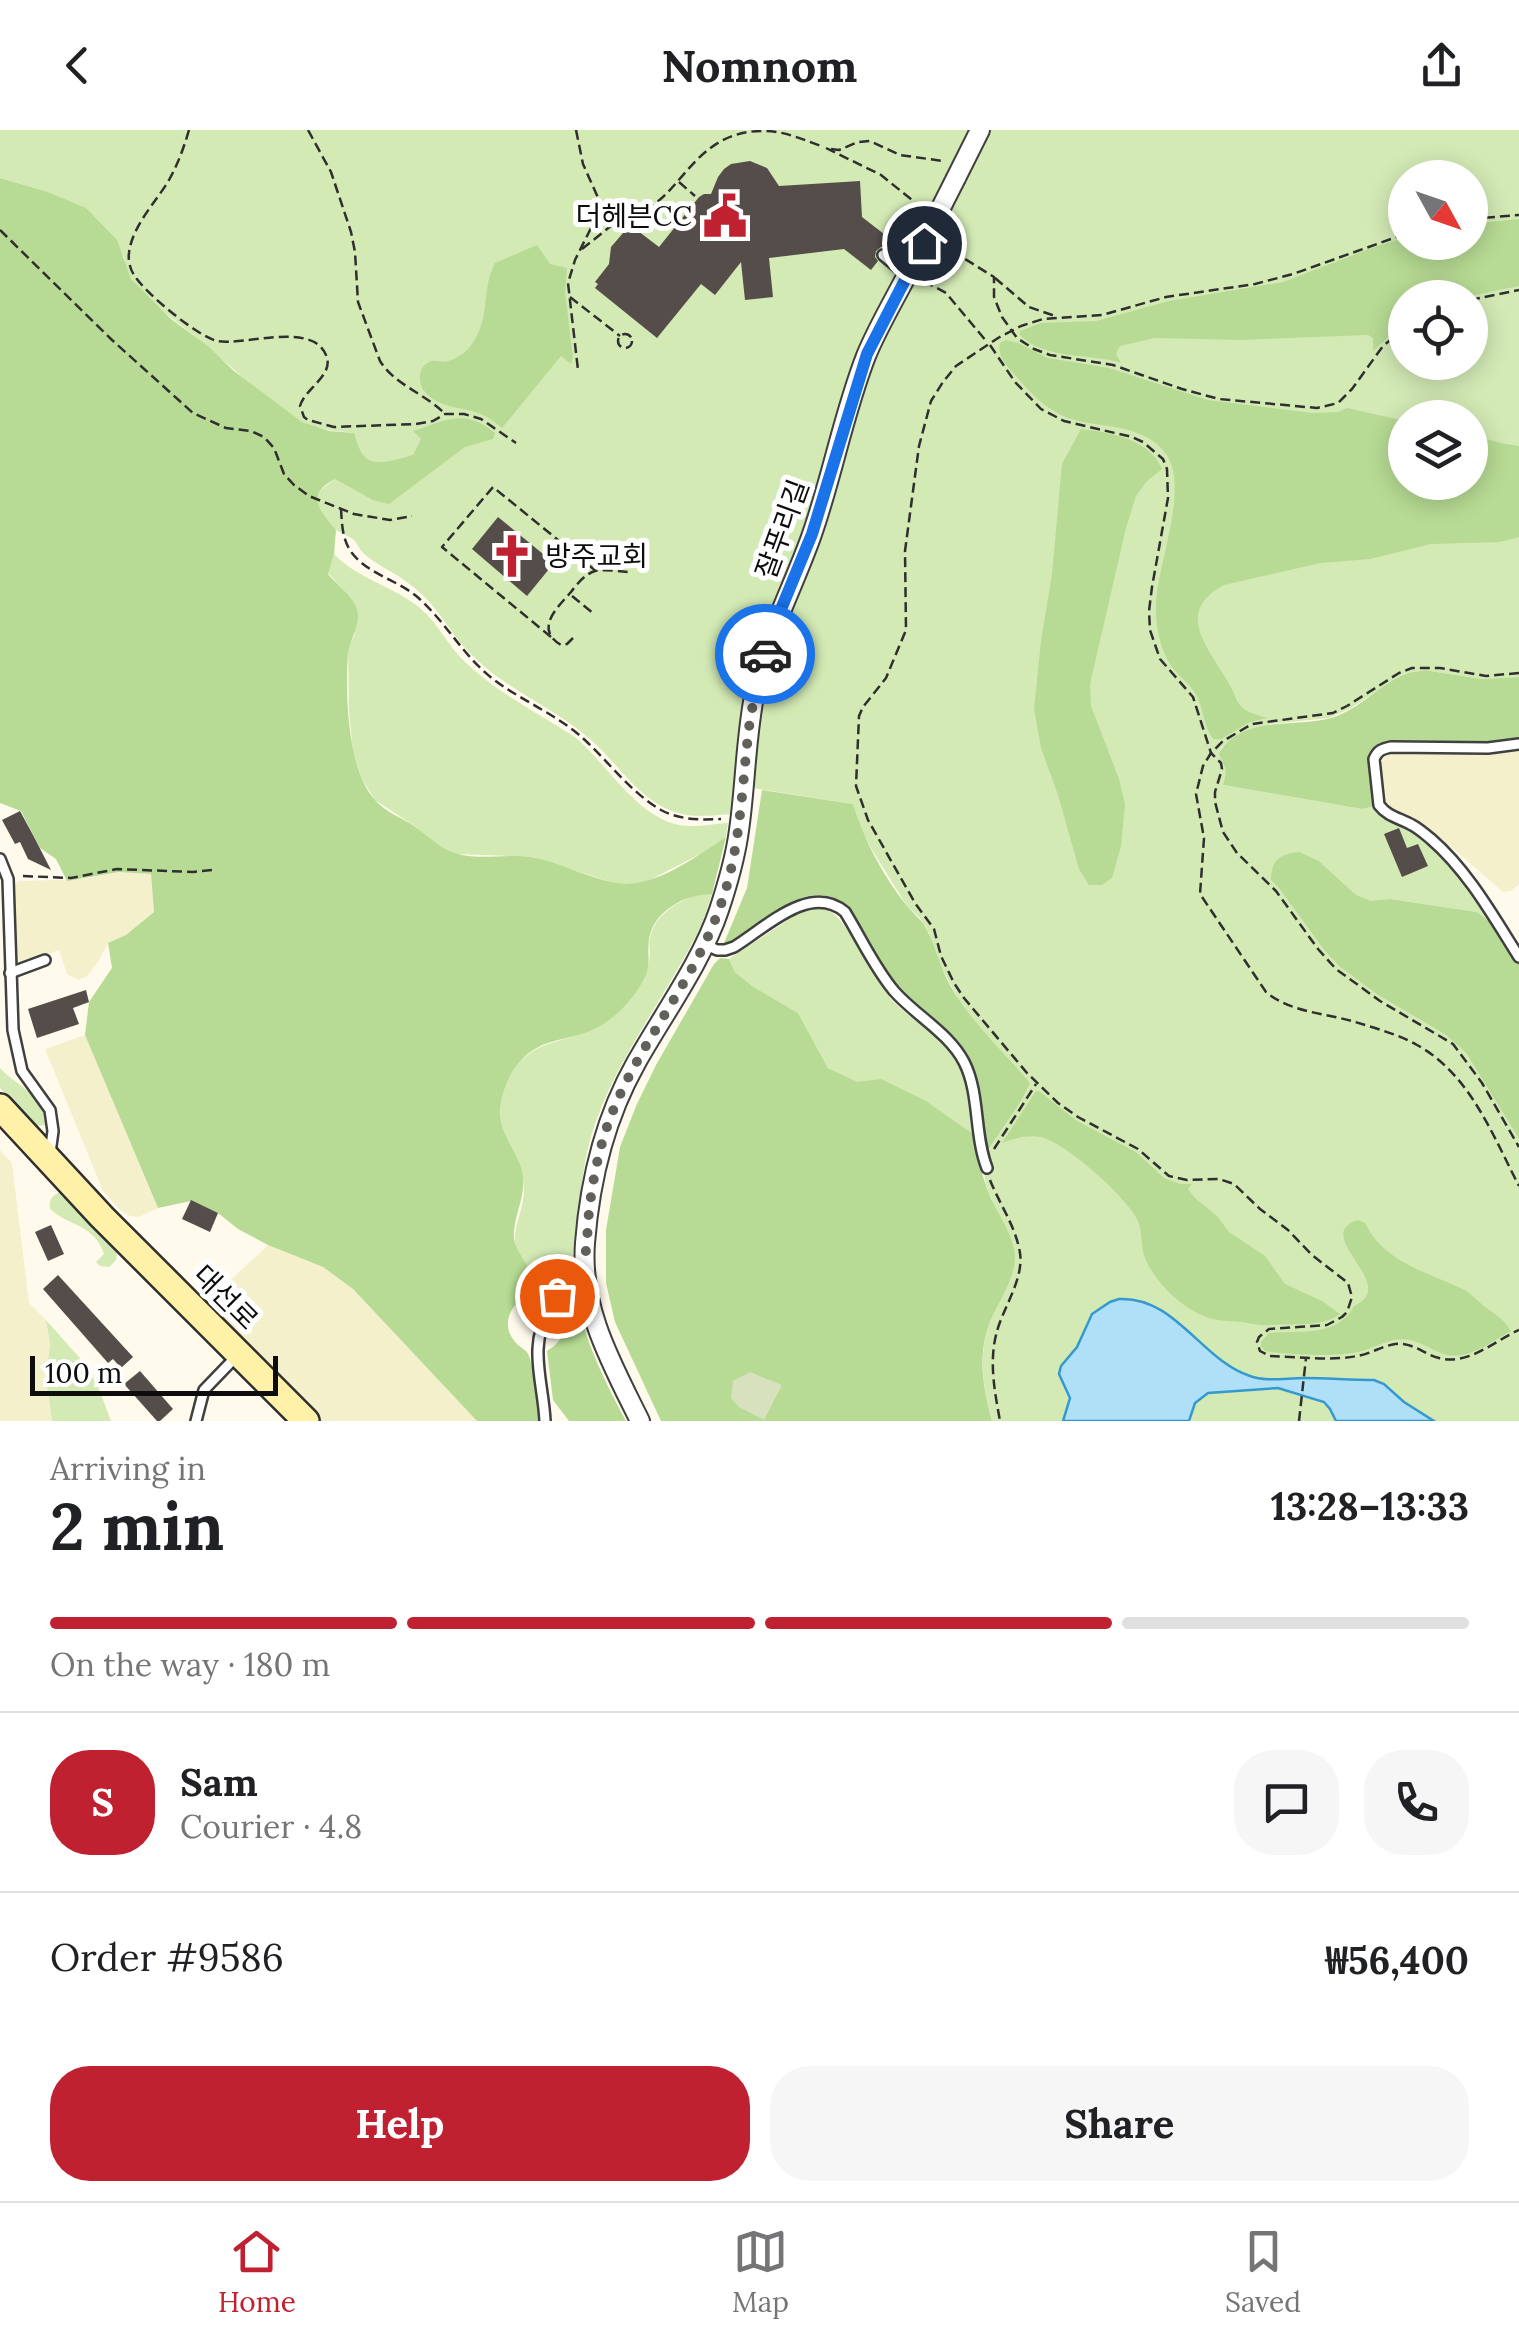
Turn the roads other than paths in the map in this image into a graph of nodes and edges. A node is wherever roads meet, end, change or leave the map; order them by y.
1 (978, 130) edge
2 (883, 255) dead end
3 (913, 277) junction
4 (1519, 744) edge
5 (0, 859) edge
6 (704, 944) junction
7 (1519, 957) edge
8 (45, 960) dead end
9 (10, 973) junction
10 (0, 1107) edge
11 (49, 1159) junction
12 (987, 1168) road end
13 (102, 1217) junction
14 (585, 1256) junction
15 (230, 1363) junction
16 (196, 1421) edge
17 (286, 1421) edge
18 (306, 1421) edge
19 (546, 1421) edge
20 (640, 1421) edge

1 - 3 street, 잘푸리길, bridge
2 - 3 lane
3 - 6 street, 잘푸리길
4 - 7 lane
5 - 9 lane
6 - 12 lane
6 - 14 street, 잘푸리길
8 - 9 lane
9 - 11 lane
10 - 11 street, 대선로
11 - 13 street, 대선로
13 - 15 street, 대선로
13 - 18 street, 대선로
14 - 19 lane, 잘푸리길
14 - 20 street, 잘푸리길
15 - 16 lane, 대선로
15 - 17 street, 대선로

